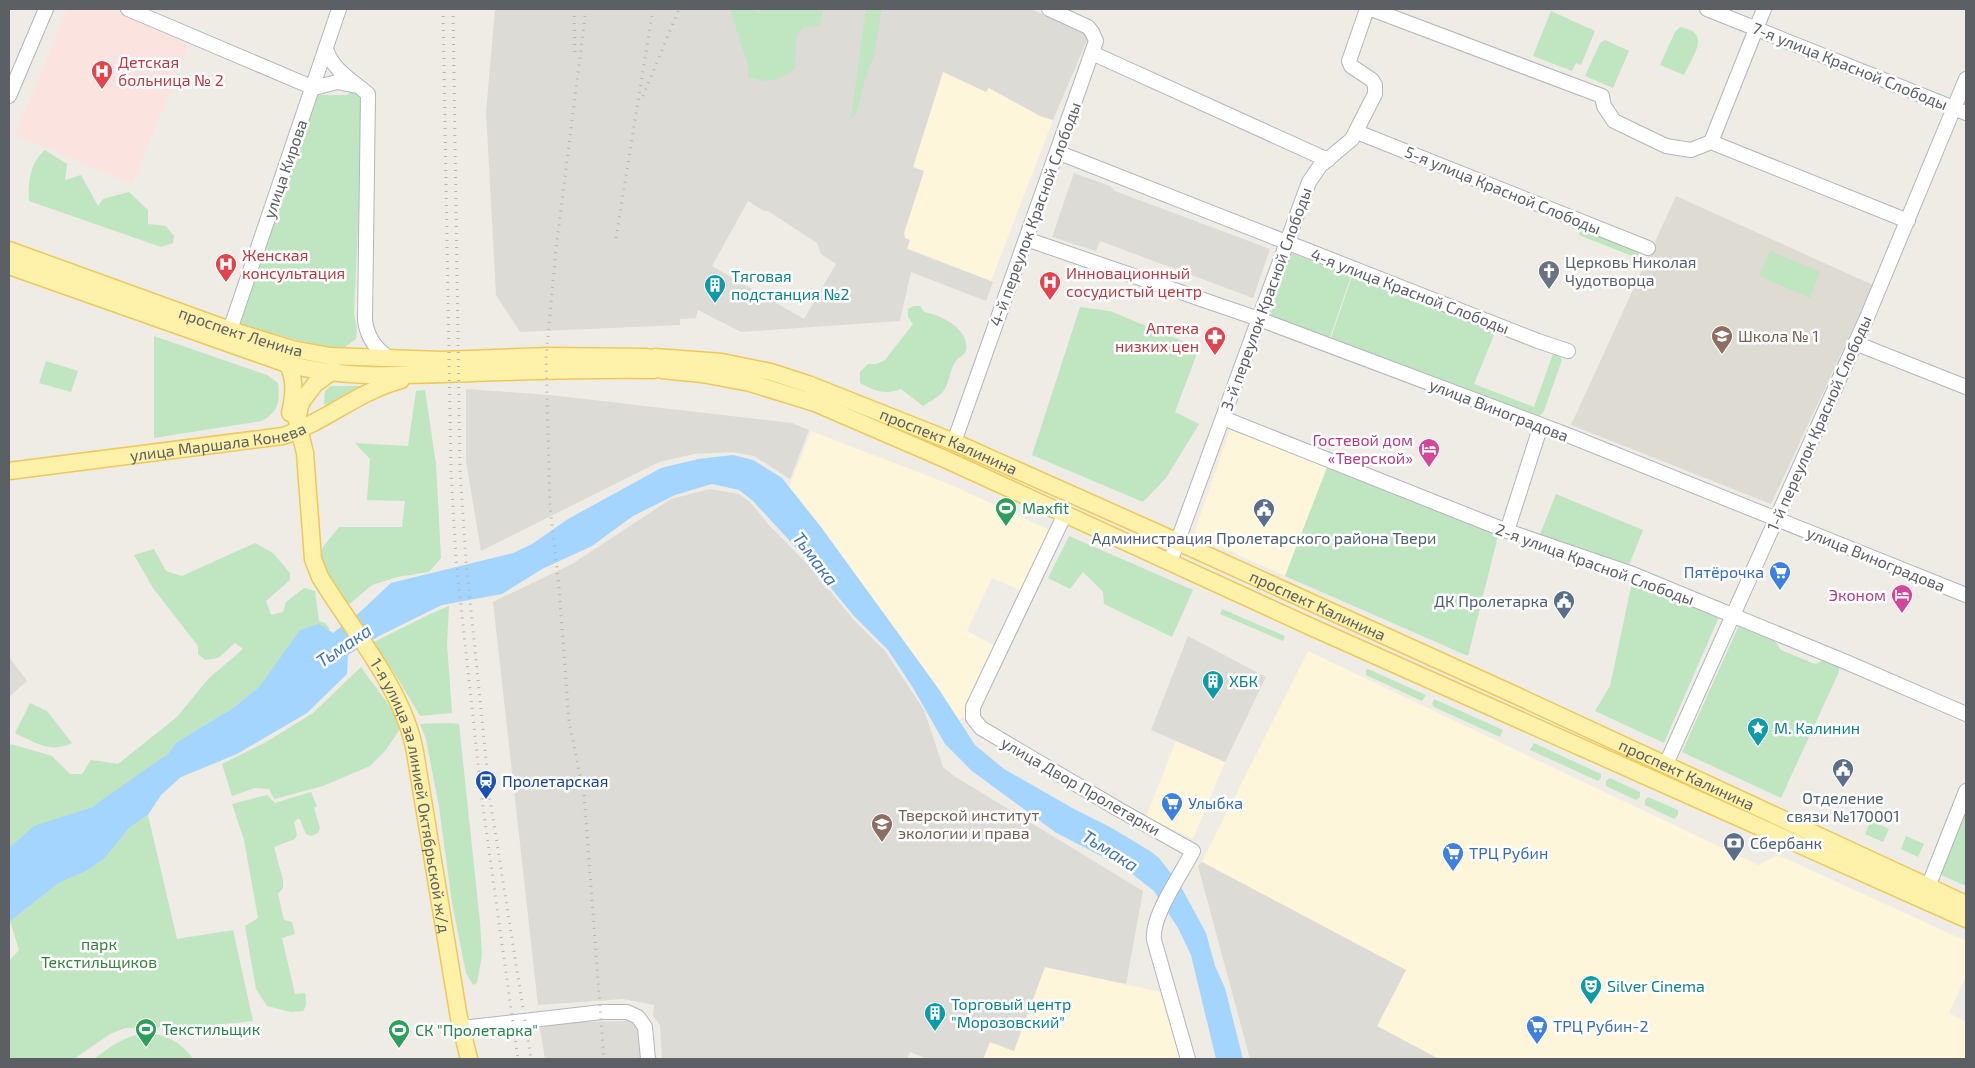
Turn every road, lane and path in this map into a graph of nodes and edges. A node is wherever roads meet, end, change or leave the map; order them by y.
1 (46, 9) edge
2 (128, 9) edge
3 (339, 9) edge
4 (1049, 9) edge
5 (1367, 9) edge
6 (1371, 9) edge
7 (1707, 9) edge
8 (1764, 9) edge
9 (1756, 29) junction
10 (326, 48) junction
11 (1092, 54) junction
12 (1966, 79) edge
13 (314, 88) junction
14 (368, 94) junction
15 (9, 96) edge
16 (1960, 110) edge
17 (1357, 132) junction
18 (1711, 142) junction
19 (1057, 152) junction
20 (1328, 160) junction
21 (1908, 220) junction
22 (1026, 239) junction
23 (1287, 242) junction
24 (1648, 248) dead end
25 (9, 250) edge
26 (9, 266) edge
27 (1259, 319) junction
28 (230, 330) junction
29 (1855, 343) junction
30 (1568, 350) dead end
31 (361, 358) junction
32 (391, 359) junction
33 (654, 363) junction
34 (287, 364) junction
35 (482, 366) junction
36 (328, 373) junction
37 (415, 376) junction
38 (293, 380) junction
39 (1966, 387) edge
40 (304, 397) junction
41 (331, 412) junction
42 (1223, 418) junction
43 (293, 425) junction
44 (1541, 425) junction
45 (274, 438) junction
46 (954, 442) junction
47 (305, 453) junction
48 (936, 455) junction
49 (9, 471) edge
50 (1086, 501) junction
51 (1065, 514) junction
52 (1776, 519) junction
53 (1507, 531) junction
54 (1178, 542) junction
55 (1170, 562) junction
56 (1966, 595) edge
57 (1330, 611) junction
58 (1732, 615) junction
59 (1309, 626) junction
60 (1966, 714) edge
61 (1666, 764) junction
62 (1651, 777) junction
63 (1966, 791) edge
64 (1928, 887) junction
65 (1966, 904) edge
66 (1966, 919) edge
67 (462, 1028) junction
68 (469, 1059) edge
69 (648, 1059) edge
70 (1188, 1059) edge

1 - 15 street
2 - 13 street
3 - 10 street, улица Кирова
4 - 11 street, 4-й переулок Красной Слободы
5 - 17 street, 3-й переулок Красной Слободы
6 - 18 street
7 - 9 street, 7-я улица Красной Слободы
8 - 9 street
9 - 16 street, 7-я улица Красной Слободы
9 - 18 street
10 - 13 street, улица Кирова
10 - 14 street
11 - 19 street, 4-й переулок Красной Слободы
11 - 20 street
12 - 16 street, 1-й переулок Красной Слободы
13 - 14 street
13 - 28 street, улица Кирова
14 - 32 street
16 - 21 street, 1-й переулок Красной Слободы
17 - 20 street, 3-й переулок Красной Слободы
17 - 24 street, 5-я улица Красной Слободы
18 - 21 street
19 - 22 street, 4-й переулок Красной Слободы
19 - 23 street, 4-я улица Красной Слободы
20 - 23 street, 3-й переулок Красной Слободы
21 - 29 street, 1-й переулок Красной Слободы
22 - 27 street, улица Виноградова
22 - 46 street, 4-й переулок Красной Слободы
23 - 27 street, 3-й переулок Красной Слободы
23 - 30 street, 4-я улица Красной Слободы
25 - 28 main road, проспект Ленина
26 - 34 main road, проспект Ленина
27 - 42 street, 3-й переулок Красной Слободы
27 - 44 street, улица Виноградова
28 - 31 main road, проспект Ленина
29 - 39 street
29 - 52 street, 1-й переулок Красной Слободы
31 - 32 main road, проспект Ленина
31 - 36 main road
32 - 35 main road, проспект Ленина
33 - 35 main road, проспект Калинина
33 - 46 main road, проспект Калинина
33 - 48 main road, проспект Калинина
34 - 36 main road, проспект Ленина
34 - 38 main road
35 - 37 main road, проспект Ленина
36 - 37 main road, проспект Ленина
36 - 40 main road
37 - 41 main road, улица Маршала Конева
38 - 40 main road
38 - 43 main road
40 - 43 main road
41 - 43 main road, улица Маршала Конева
41 - 47 main road
42 - 53 street, 2-я улица Красной Слободы
42 - 54 street, 3-й переулок Красной Слободы
43 - 45 main road, улица Маршала Конева
43 - 47 main road, 1-я улица за линией Октябрьской ж/д
44 - 52 street, улица Виноградова
44 - 53 street
45 - 47 main road
45 - 49 main road, улица Маршала Конева
46 - 48 main road
46 - 50 main road, проспект Калинина
47 - 67 main road, 1-я улица за линией Октябрьской ж/д
48 - 51 main road, проспект Калинина
50 - 51 main road
50 - 54 main road, проспект Калинина
51 - 55 main road, проспект Калинина
51 - 70 street, улица Двор Пролетарки
52 - 56 street, улица Виноградова
52 - 58 street, 1-й переулок Красной Слободы
53 - 58 street, 2-я улица Красной Слободы
54 - 55 street, 3-й переулок Красной Слободы
54 - 57 main road, проспект Калинина
55 - 59 main road, проспект Калинина
57 - 59 main road
57 - 61 main road, проспект Калинина
58 - 60 street, 2-я улица Красной Слободы
58 - 61 street, 1-й переулок Красной Слободы
59 - 62 main road, проспект Калинина
61 - 62 main road
61 - 64 main road, проспект Калинина
62 - 66 main road, проспект Калинина
63 - 64 street
64 - 65 main road, проспект Калинина
67 - 68 main road, 1-я улица за линией Октябрьской ж/д
67 - 69 street

